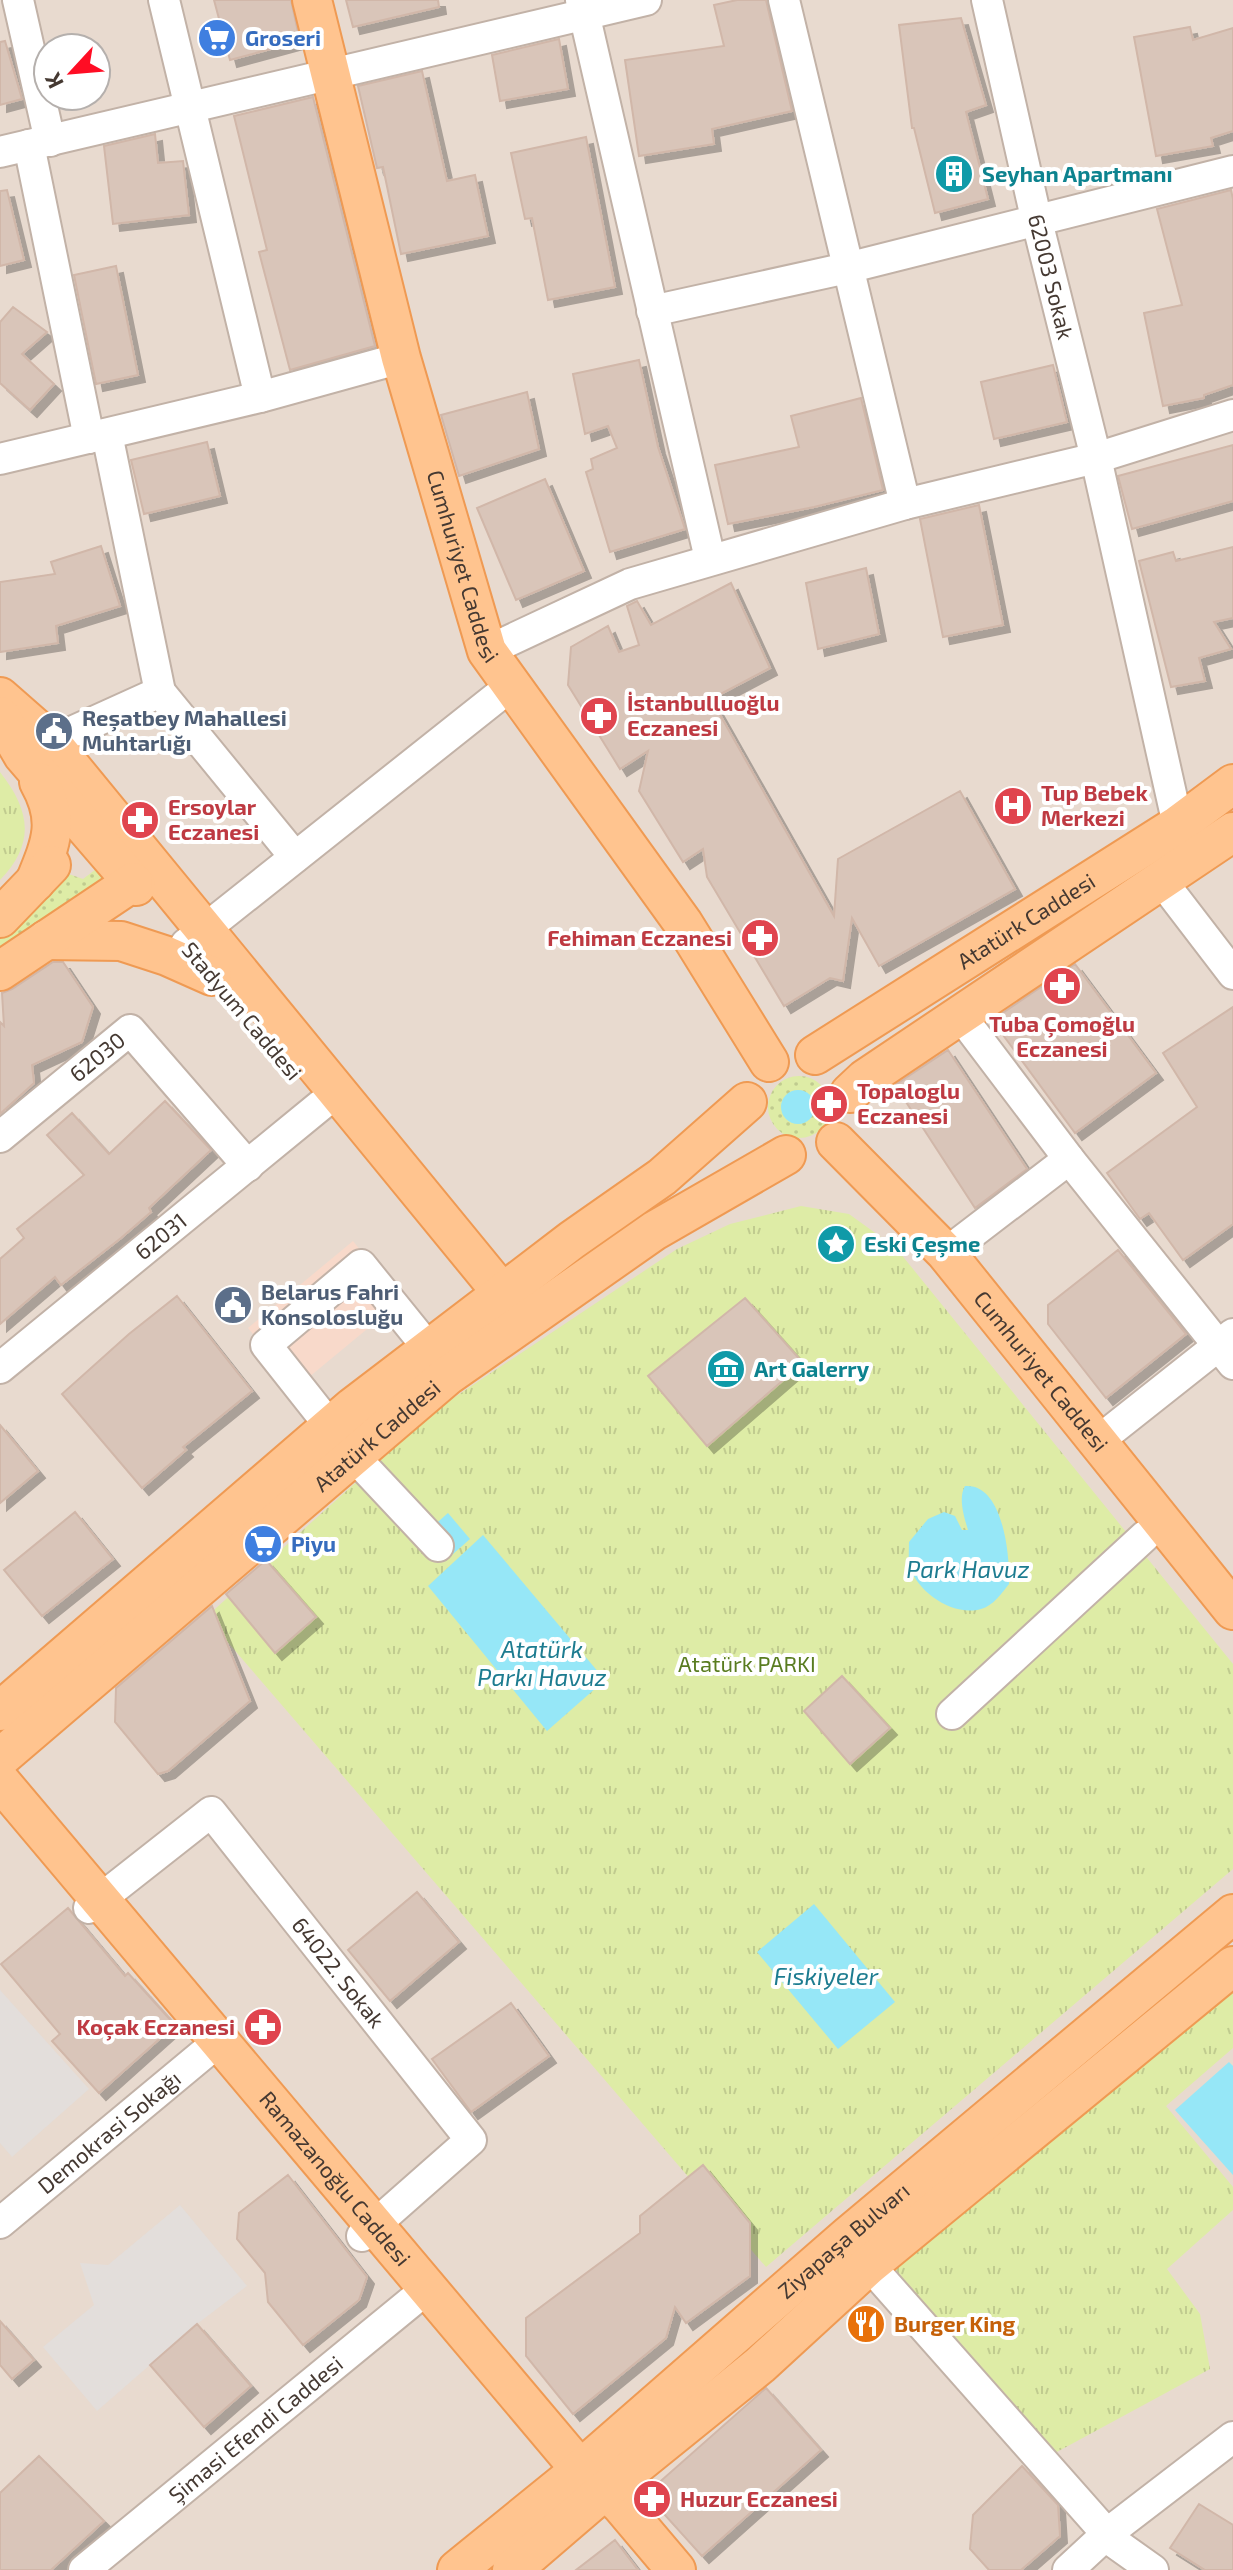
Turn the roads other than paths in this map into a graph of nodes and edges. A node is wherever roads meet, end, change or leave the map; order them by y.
1 (18, 0) edge
2 (164, 0) edge
3 (312, 0) edge
4 (646, 0) edge
5 (784, 0) edge
6 (987, 0) edge
7 (583, 7) edge
8 (330, 76) junction
9 (190, 106) junction
10 (26, 146) edge
11 (1233, 171) edge
12 (1037, 221) junction
13 (847, 268) junction
14 (652, 311) junction
15 (401, 358) junction
16 (260, 397) junction
17 (1233, 415) edge
18 (98, 436) junction
19 (1096, 458) junction
20 (0, 459) edge
21 (905, 504) junction
22 (710, 559) junction
23 (487, 651) junction
24 (512, 685) junction
25 (160, 692) junction
26 (0, 697) edge
27 (0, 716) edge
28 (36, 748) junction
29 (1233, 784) edge
30 (1178, 825) junction
31 (86, 829) junction
32 (1233, 832) edge
33 (295, 857) junction
34 (1161, 880) junction
35 (35, 882) junction
36 (133, 882) junction
37 (0, 918) edge
38 (196, 937) junction
39 (46, 940) junction
40 (0, 971) edge
41 (1233, 974) edge
42 (212, 976) junction
43 (960, 1015) junction
44 (815, 1055) junction
45 (769, 1062) junction
46 (850, 1093) junction
47 (747, 1102) junction
48 (321, 1105) junction
49 (0, 1137) edge
50 (836, 1142) junction
51 (786, 1155) junction
52 (1069, 1159) junction
53 (248, 1166) junction
54 (946, 1253) junction
55 (492, 1302) junction
56 (1228, 1348) edge
57 (429, 1349) junction
58 (0, 1368) edge
59 (330, 1426) junction
60 (1098, 1441) junction
61 (362, 1465) dead end
62 (1145, 1536) dead end
63 (438, 1546) dead end
64 (1233, 1610) edge
65 (0, 1711) edge
66 (952, 1714) dead end
67 (0, 1758) edge
68 (0, 1781) edge
69 (0, 1801) edge
70 (94, 1903) junction
71 (1233, 1914) edge
72 (1233, 1966) edge
73 (213, 2046) junction
74 (0, 2223) edge
75 (368, 2230) junction
76 (869, 2265) junction
77 (421, 2294) junction
78 (1233, 2437) edge
79 (586, 2485) junction
80 (1108, 2533) junction
81 (84, 2570) edge
82 (457, 2570) edge
83 (512, 2570) edge
84 (651, 2570) edge
85 (676, 2570) edge
86 (1068, 2570) edge
87 (1153, 2570) edge

1 - 10 street
2 - 9 street
3 - 8 main road, Cumhuriyet Caddesi
4 - 7 street
5 - 13 street
6 - 12 street, 62003 Sokak
7 - 8 street
7 - 14 street
8 - 9 street
8 - 15 main road, Cumhuriyet Caddesi
9 - 10 street
9 - 16 street
10 - 18 street
11 - 12 street
12 - 13 street
12 - 19 street, 62003 Sokak
13 - 14 street
13 - 21 street
14 - 22 street
15 - 16 street
15 - 23 main road, Cumhuriyet Caddesi
16 - 18 street
17 - 19 street
18 - 20 street
18 - 25 street
19 - 21 street
19 - 30 street, 62003 Sokak
21 - 22 street
22 - 23 street
23 - 24 main road, Cumhuriyet Caddesi
24 - 33 street
24 - 45 main road, Cumhuriyet Caddesi
25 - 28 street
25 - 33 street
26 - 28 main road
27 - 28 main road, Stadyum Caddesi
28 - 31 main road, Stadyum Caddesi
28 - 35 main road
28 - 38 main road
29 - 30 main road, Atatürk Caddesi
30 - 44 main road, Atatürk Caddesi
31 - 35 main road
31 - 36 main road, Stadyum Caddesi
32 - 34 main road, Atatürk Caddesi
33 - 38 street
34 - 41 street
34 - 43 main road, Atatürk Caddesi
35 - 37 main road
36 - 38 main road, Stadyum Caddesi
36 - 39 main road
38 - 42 main road, Stadyum Caddesi
38 - 55 main road
39 - 40 main road
39 - 42 main road
42 - 48 main road, Stadyum Caddesi
43 - 46 main road, Atatürk Caddesi
43 - 52 street
44 - 45 main road
44 - 46 main road
45 - 47 main road
46 - 50 main road
47 - 51 main road
47 - 55 main road, Atatürk Caddesi
48 - 53 street, 62031
48 - 55 main road, Stadyum Caddesi
49 - 53 street, 62030
50 - 51 main road
50 - 54 main road, Cumhuriyet Caddesi
51 - 67 main road, Atatürk Caddesi
52 - 54 street
52 - 56 street
53 - 58 street, 62031
54 - 60 main road, Cumhuriyet Caddesi
55 - 57 main road, Atatürk Caddesi
56 - 60 street
57 - 59 main road, Atatürk Caddesi
57 - 59 street
59 - 65 main road, Atatürk Caddesi
60 - 64 main road, Cumhuriyet Caddesi
61 - 63 street
62 - 66 street
68 - 70 main road, Ramazanoğlu Caddesi
69 - 70 main road, Ramazanoğlu Caddesi
70 - 73 main road, Ramazanoğlu Caddesi
70 - 75 street, 64022. Sokak
71 - 79 main road, Ziyapaşa Bulvarı
72 - 76 main road, Ziyapaşa Bulvarı
73 - 74 street, Demokrasi Sokağı
73 - 75 main road, Ramazanoğlu Caddesi
75 - 77 main road, Ramazanoğlu Caddesi
76 - 79 main road, Ziyapaşa Bulvarı
76 - 80 street
77 - 79 main road, Ramazanoğlu Caddesi
77 - 81 street, Şimasi Efendi Caddesi
78 - 80 street
79 - 82 main road, Ziyapaşa Bulvarı
79 - 83 main road, Ziyapaşa Bulvarı
79 - 84 main road, Ramazanoğlu Caddesi
79 - 85 main road, Ramazanoğlu Caddesi
80 - 86 street
80 - 87 street

